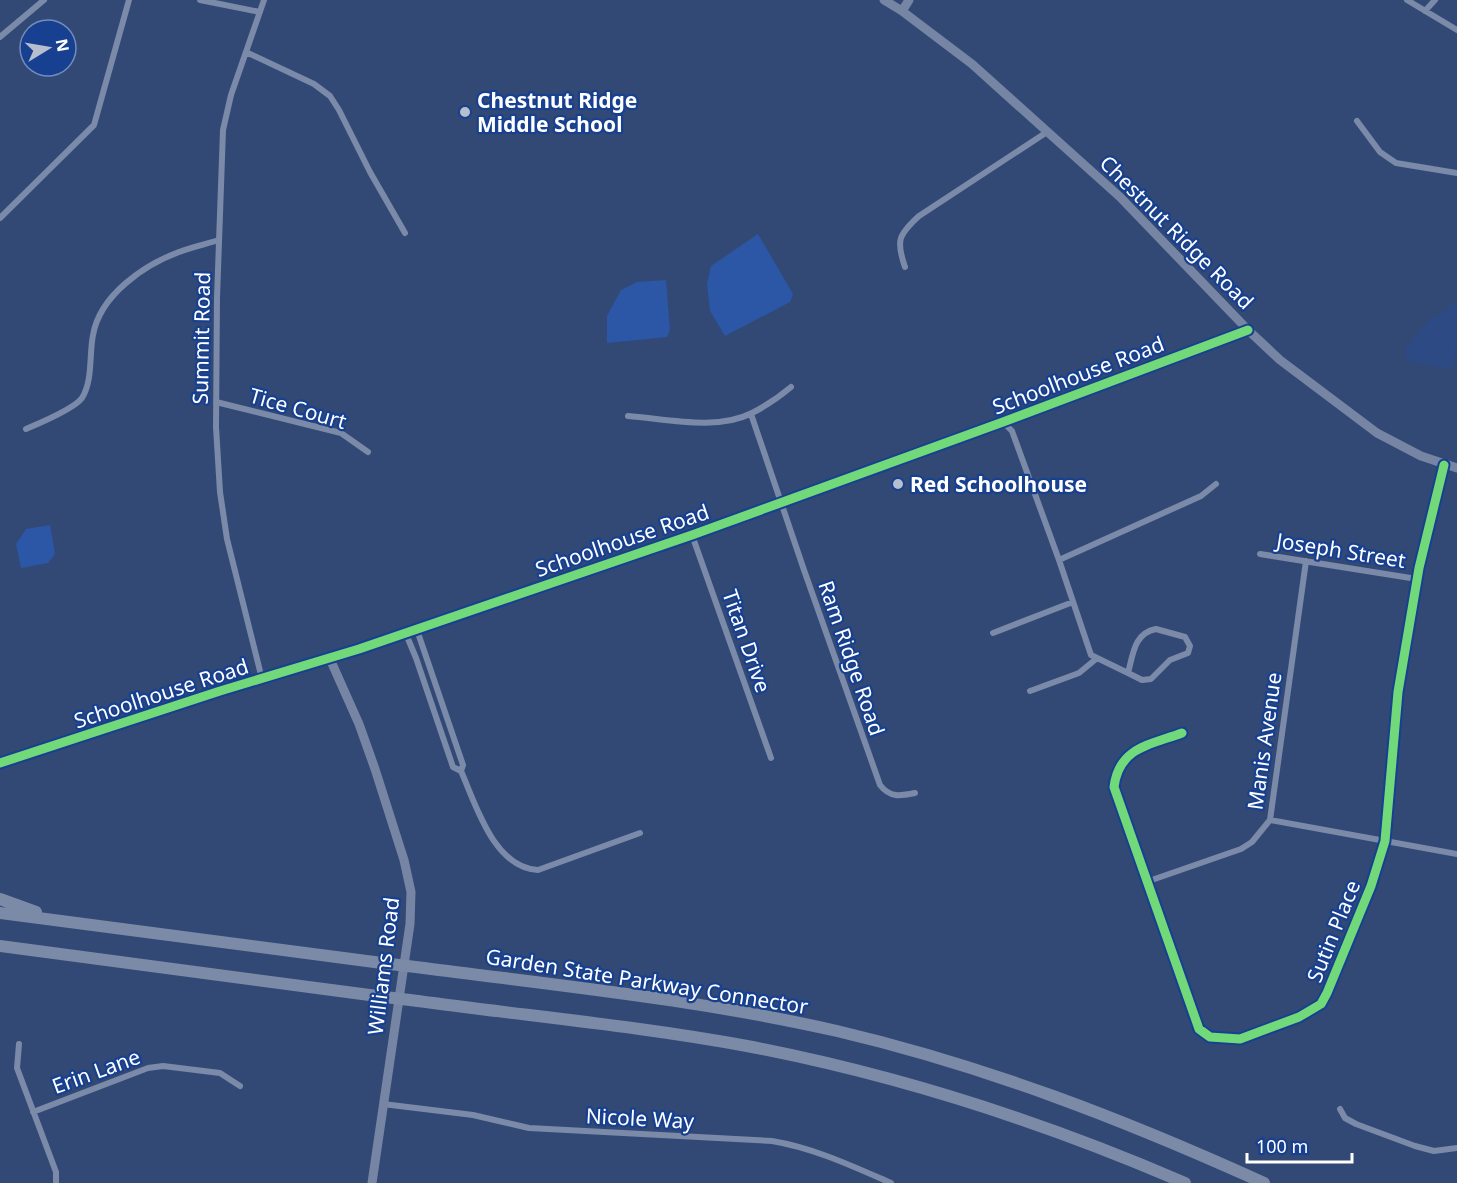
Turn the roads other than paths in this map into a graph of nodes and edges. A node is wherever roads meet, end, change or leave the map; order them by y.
1 (44, 0) edge
2 (129, 0) edge
3 (200, 0) edge
4 (264, 0) edge
5 (884, 0) edge
6 (909, 0) edge
7 (1407, 0) edge
8 (1435, 0) edge
9 (903, 11) junction
10 (1425, 11) junction
11 (260, 12) junction
12 (1457, 30) edge
13 (0, 37) edge
14 (246, 52) junction
15 (1357, 121) dead end
16 (1047, 132) junction
17 (1457, 173) edge
18 (0, 219) edge
19 (405, 233) dead end
20 (219, 240) junction
21 (905, 267) dead end
22 (1248, 330) junction
23 (791, 387) dead end
24 (216, 402) junction
25 (751, 414) junction
26 (628, 416) dead end
27 (1004, 422) junction
28 (26, 429) dead end
29 (368, 452) dead end
30 (1444, 465) junction
31 (1457, 468) edge
32 (1216, 484) dead end
33 (783, 503) junction
34 (692, 536) junction
35 (1260, 554) dead end
36 (1059, 560) junction
37 (1306, 561) junction
38 (1417, 579) junction
39 (1073, 602) junction
40 (417, 630) junction
41 (993, 633) dead end
42 (406, 634) junction
43 (330, 659) junction
44 (1096, 659) junction
45 (1128, 673) junction
46 (262, 679) junction
47 (1030, 691) dead end
48 (1182, 733) dead end
49 (771, 758) dead end
50 (0, 763) edge
51 (461, 771) junction
52 (915, 793) dead end
53 (1270, 820) junction
54 (640, 833) dead end
55 (1385, 841) junction
56 (1457, 854) edge
57 (1146, 882) junction
58 (0, 899) edge
59 (0, 913) edge
60 (78, 923) junction
61 (0, 948) edge
62 (19, 1044) dead end
63 (240, 1086) dead end
64 (383, 1104) junction
65 (1340, 1109) dead end
66 (33, 1112) junction
67 (1457, 1148) edge
68 (56, 1183) edge
69 (372, 1183) edge
70 (891, 1183) edge
71 (1185, 1183) edge
72 (1264, 1183) edge

1 - 13 street
2 - 18 street
3 - 11 street
4 - 11 street, Summit Road
5 - 9 street, Chestnut Ridge Road
6 - 9 street
7 - 10 street
8 - 10 street
9 - 16 street, Chestnut Ridge Road
10 - 12 street
11 - 14 street, Summit Road
14 - 19 street
14 - 20 street, Summit Road
15 - 17 street
16 - 21 street
16 - 22 street, Chestnut Ridge Road
20 - 24 street, Summit Road
20 - 28 street
22 - 27 street, Schoolhouse Road
22 - 30 street, Chestnut Ridge Road
23 - 25 street
24 - 29 street, Tice Court
24 - 46 street, Summit Road
25 - 26 street
25 - 33 street, Ram Ridge Road
27 - 33 street, Schoolhouse Road
27 - 36 street
30 - 31 street, Chestnut Ridge Road
30 - 38 street, Sutin Place
32 - 36 street
33 - 34 street, Schoolhouse Road
33 - 52 street, Ram Ridge Road
34 - 40 street, Schoolhouse Road
34 - 49 street, Titan Drive
35 - 37 street, Joseph Street
36 - 39 street
37 - 38 street, Joseph Street
37 - 53 street, Manis Avenue
38 - 55 street, Sutin Place
39 - 41 street
39 - 44 street
40 - 42 street, Schoolhouse Road
40 - 51 street
42 - 43 street, Schoolhouse Road
42 - 51 street
43 - 46 street, Schoolhouse Road
43 - 64 street, Williams Road
44 - 45 street
44 - 47 street
45 - 45 street
46 - 50 street, Schoolhouse Road
48 - 57 street, Sutin Place
51 - 54 street
53 - 55 street
53 - 57 street, Manis Avenue
55 - 56 street
55 - 57 street, Sutin Place
58 - 60 highway
59 - 60 highway, Garden State Parkway Connector
60 - 72 highway, Garden State Parkway Connector, bridge
61 - 71 highway, bridge
62 - 66 street
63 - 66 street, Erin Lane
64 - 69 street, Williams Road
64 - 70 street, Nicole Way
65 - 67 street
66 - 68 street

